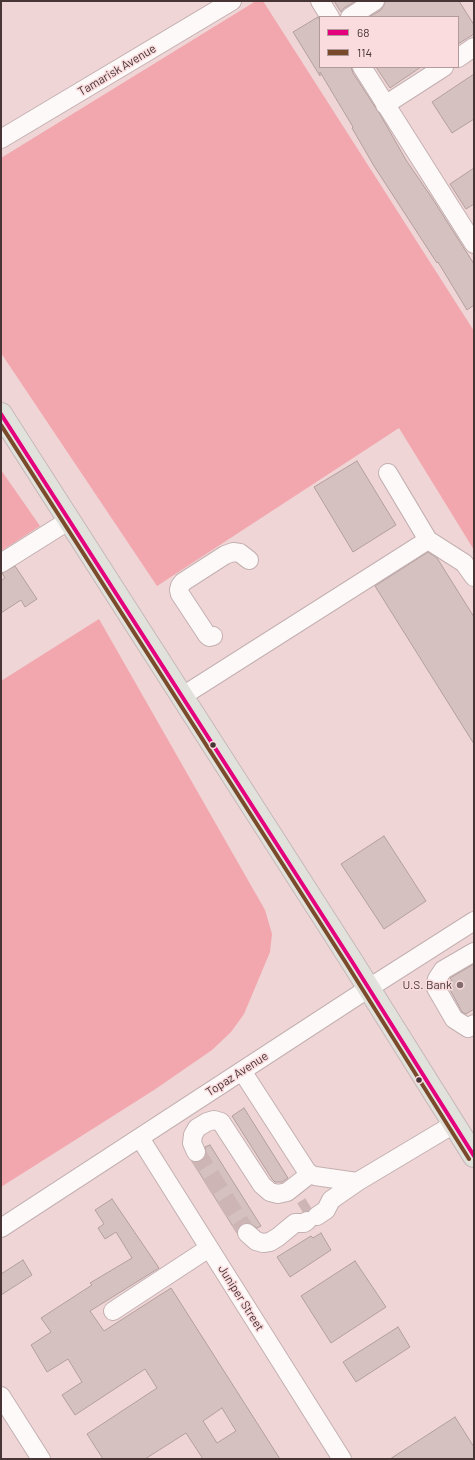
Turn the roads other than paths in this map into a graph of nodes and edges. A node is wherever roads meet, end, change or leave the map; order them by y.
1 (232, 1) edge
2 (320, 1) edge
3 (375, 1) edge
4 (329, 16) edge
5 (352, 16) edge
6 (474, 47) edge
7 (459, 57) edge
8 (363, 68) edge
9 (442, 68) edge
10 (386, 105) junction
11 (1, 139) edge
12 (468, 221) edge
13 (474, 244) edge
14 (1, 414) edge
15 (388, 473) dead end
16 (68, 521) junction
17 (428, 540) junction
18 (249, 560) dead end
19 (1, 563) edge
20 (474, 577) edge
21 (213, 636) dead end
22 (181, 697) junction
23 (474, 921) edge
24 (474, 952) edge
25 (369, 988) junction
26 (471, 1026) edge
27 (242, 1071) junction
28 (454, 1124) junction
29 (140, 1138) junction
30 (196, 1152) tunnel mouth
31 (474, 1156) edge
32 (310, 1174) junction
33 (358, 1182) junction
34 (1, 1228) edge
35 (247, 1233) tunnel mouth
36 (209, 1248) junction
37 (112, 1311) dead end
38 (1, 1396) edge
39 (41, 1459) edge
40 (342, 1459) edge

1 - 11 street, Tamarisk Avenue
2 - 4 street
3 - 5 street
6 - 7 street
8 - 10 street
9 - 10 street
10 - 12 street
12 - 13 street
14 - 16 main road
15 - 17 street
16 - 19 street
16 - 22 main road
17 - 20 street
17 - 22 street
18 - 21 street
22 - 25 main road
23 - 25 street, Topaz Avenue
24 - 26 street
25 - 27 street, Topaz Avenue
25 - 28 main road
27 - 29 street, Topaz Avenue
27 - 32 street
28 - 31 main road
28 - 33 street
29 - 34 street, Topaz Avenue
29 - 36 street, Juniper Street
30 - 32 street
32 - 33 street
33 - 35 street
36 - 37 street
36 - 40 street, Juniper Street
38 - 39 street

